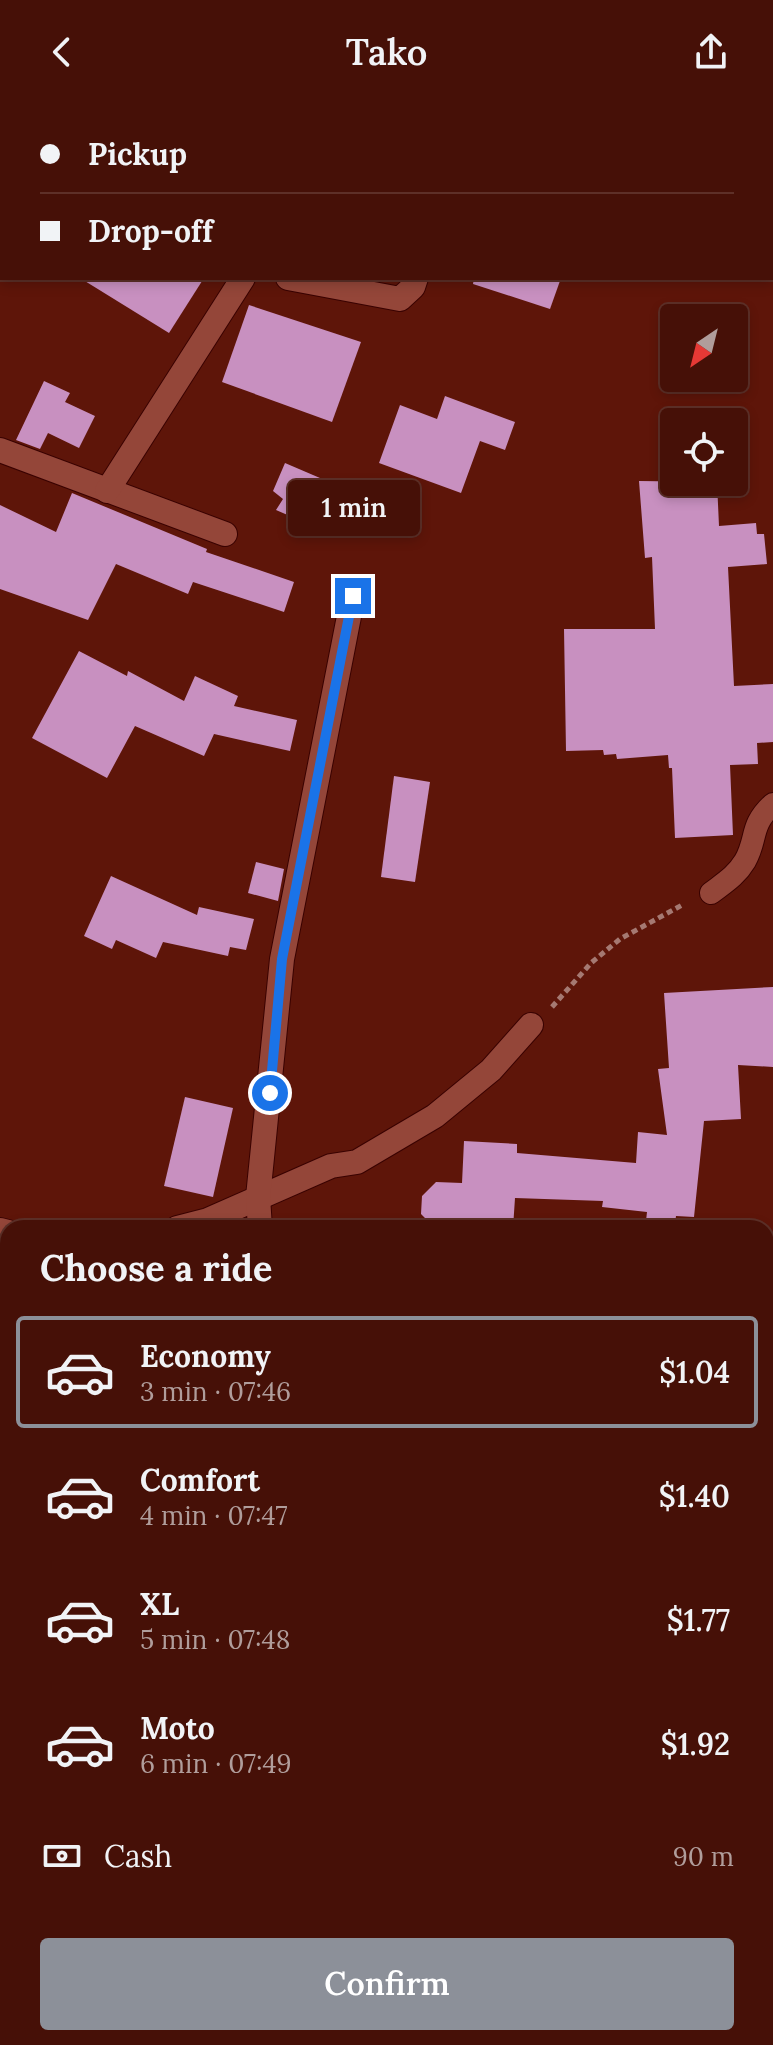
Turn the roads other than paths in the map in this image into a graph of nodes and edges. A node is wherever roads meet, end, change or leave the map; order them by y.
1 (242, 280) edge
2 (299, 280) edge
3 (415, 280) edge
4 (0, 450) edge
5 (107, 491) junction
6 (225, 534) dead end
7 (353, 596) dead end
8 (773, 804) edge
9 (711, 893) road end
10 (531, 1025) road end
11 (258, 1197) junction
12 (208, 1220) edge
13 (259, 1220) edge

1 - 5 street
2 - 3 street
4 - 5 street
5 - 6 street
7 - 11 street
8 - 9 lane
10 - 11 street
11 - 12 street
11 - 13 street

